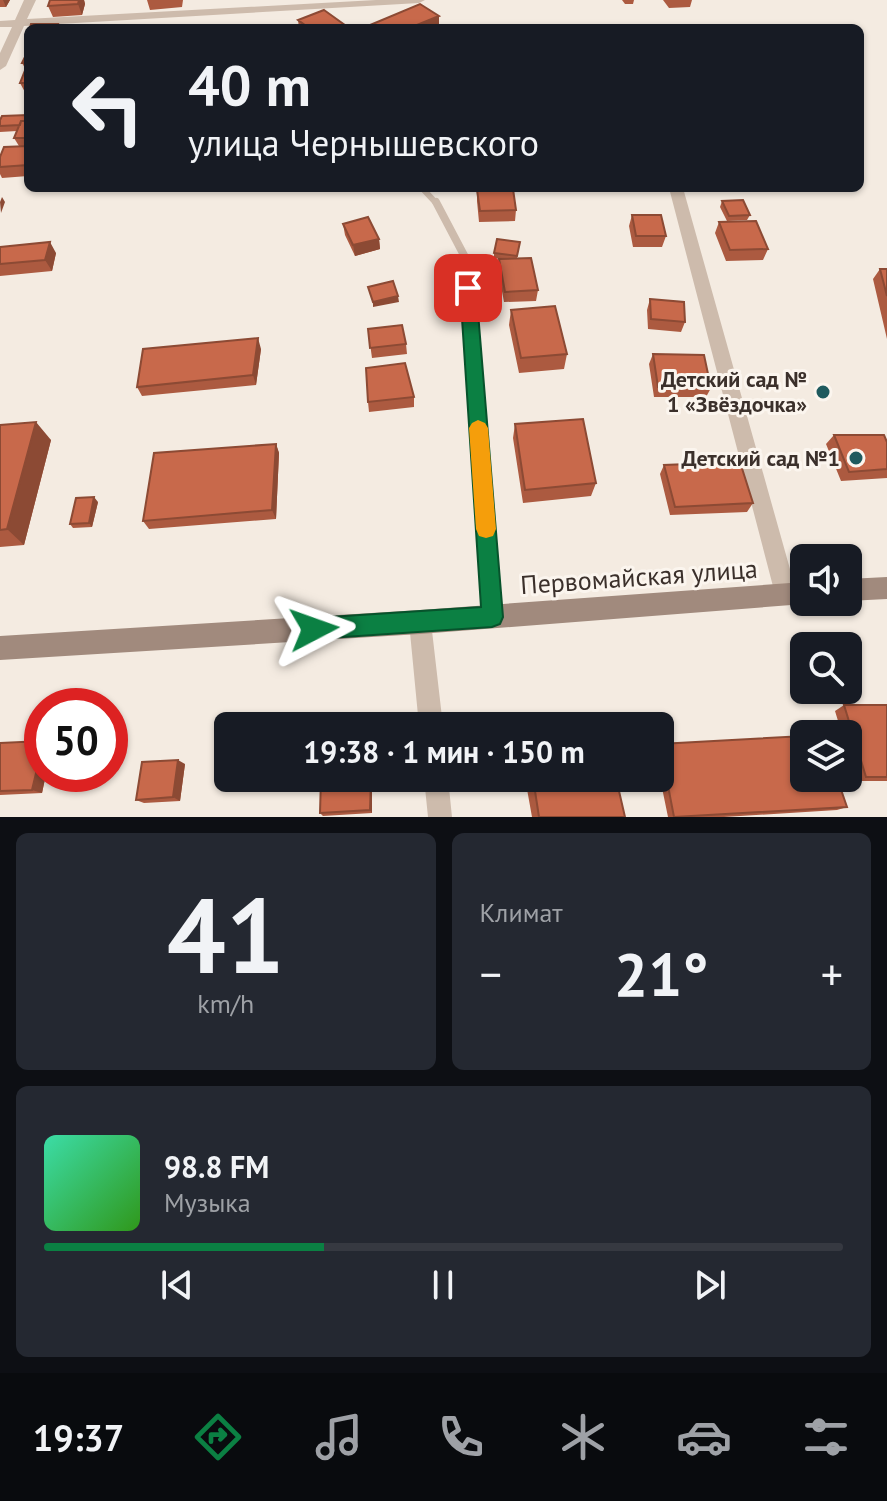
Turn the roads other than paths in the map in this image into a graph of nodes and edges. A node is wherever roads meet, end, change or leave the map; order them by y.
1 (30, 0) edge
2 (419, 0) edge
3 (317, 4) edge
4 (20, 22) junction
5 (0, 24) edge
6 (0, 66) edge
7 (426, 192) edge
8 (677, 192) edge
9 (790, 577) edge
10 (887, 588) edge
11 (862, 589) edge
12 (790, 594) edge
13 (492, 617) junction
14 (420, 622) junction
15 (0, 648) edge
16 (430, 712) edge
17 (437, 792) edge
18 (440, 817) edge

1 - 4 street
2 - 3 street
3 - 4 street
4 - 5 street
4 - 6 street
7 - 13 lane
8 - 9 street
10 - 11 main road
12 - 13 main road, Первомайская улица
13 - 14 main road, Первомайская улица
14 - 15 main road, Первомайская улица
14 - 16 street
17 - 18 street

